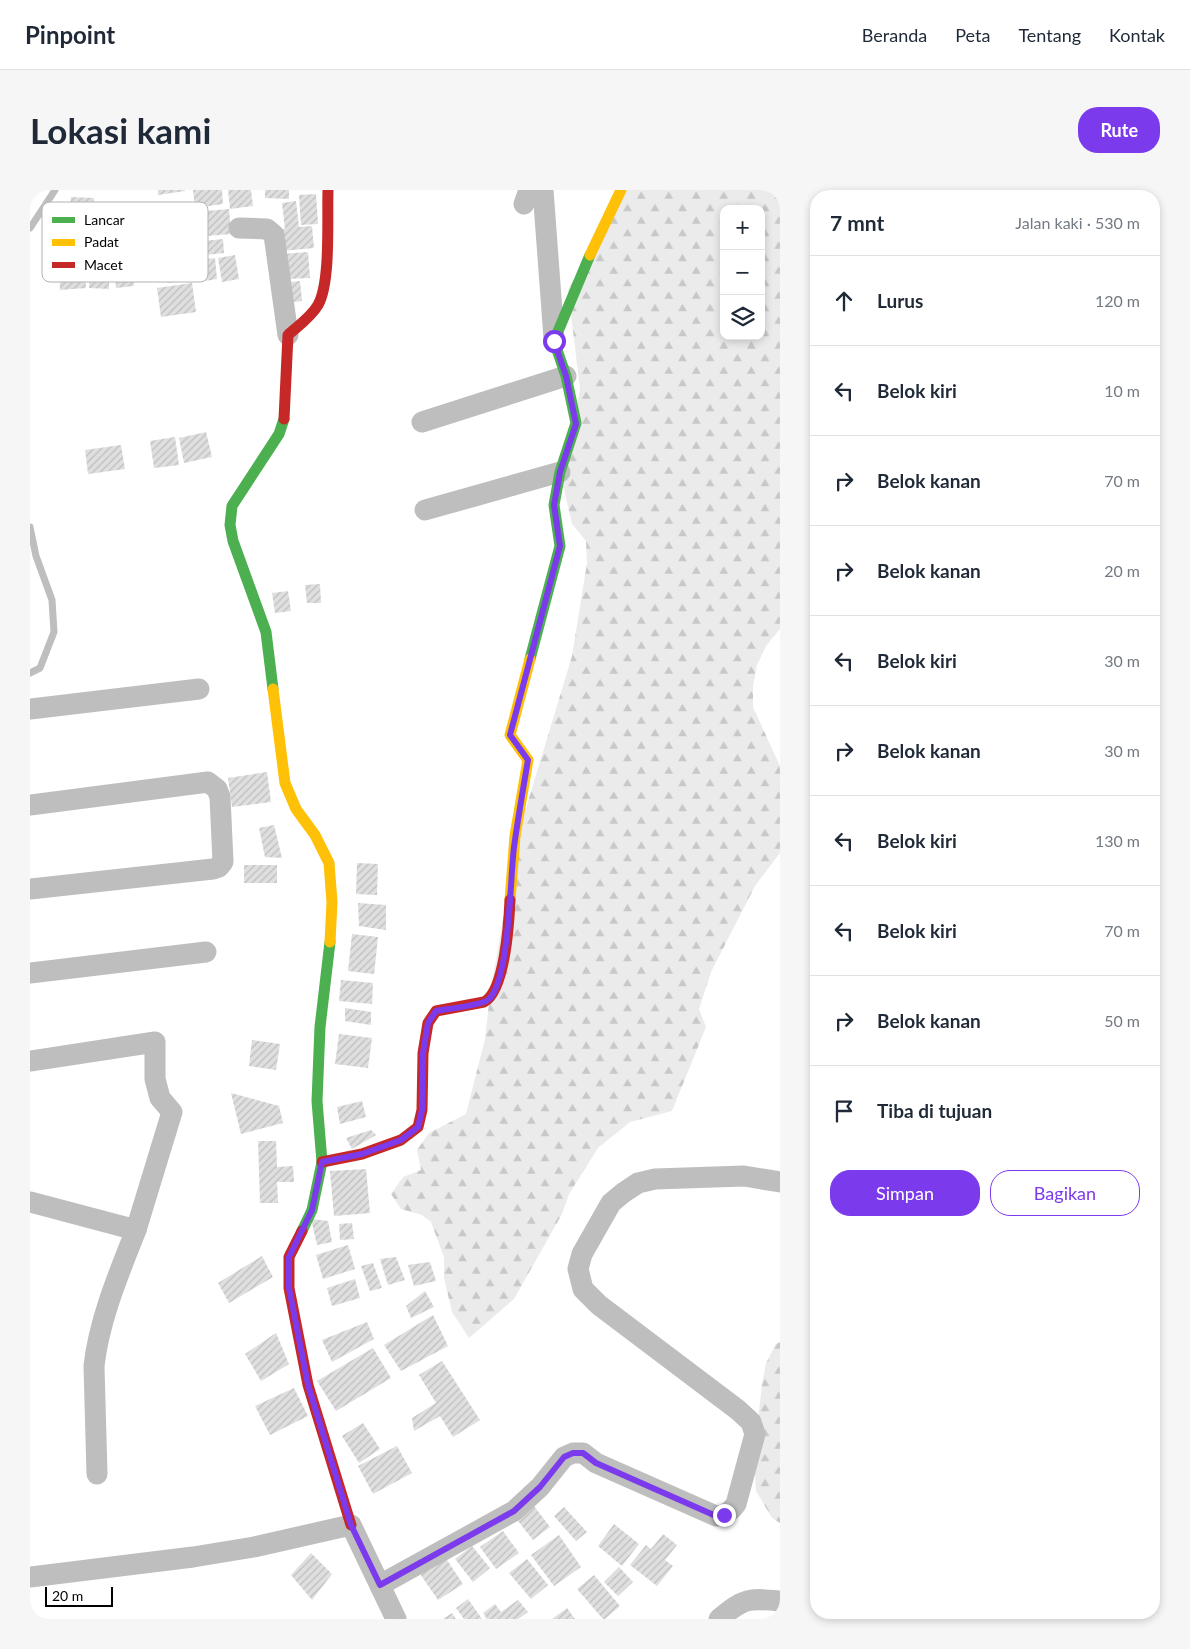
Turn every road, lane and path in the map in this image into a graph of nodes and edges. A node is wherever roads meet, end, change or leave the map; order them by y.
1 (328, 190) edge
2 (543, 190) edge
3 (621, 190) edge
4 (239, 228) dead end
5 (288, 335) junction
6 (554, 341) junction
7 (566, 376) junction
8 (422, 422) dead end
9 (560, 472) junction
10 (425, 510) dead end
11 (199, 690) dead end
12 (30, 709) edge
13 (30, 805) edge
14 (30, 889) edge
15 (206, 952) dead end
16 (30, 973) edge
17 (30, 1061) edge
18 (322, 1162) junction
19 (780, 1182) edge
20 (30, 1202) edge
21 (136, 1230) junction
22 (97, 1474) dead end
23 (351, 1525) junction
24 (30, 1577) edge
25 (380, 1585) junction
26 (780, 1601) edge
27 (396, 1619) edge
28 (719, 1619) edge

1 - 5 street
2 - 6 street
3 - 6 street
4 - 5 street
5 - 18 street
6 - 7 street
7 - 8 street
7 - 9 street
9 - 10 street
9 - 18 street
11 - 12 street
13 - 14 street
15 - 16 street
17 - 21 street
18 - 23 street
19 - 25 street
20 - 21 street
21 - 22 street
23 - 24 street
23 - 25 street
25 - 27 street
26 - 28 street

